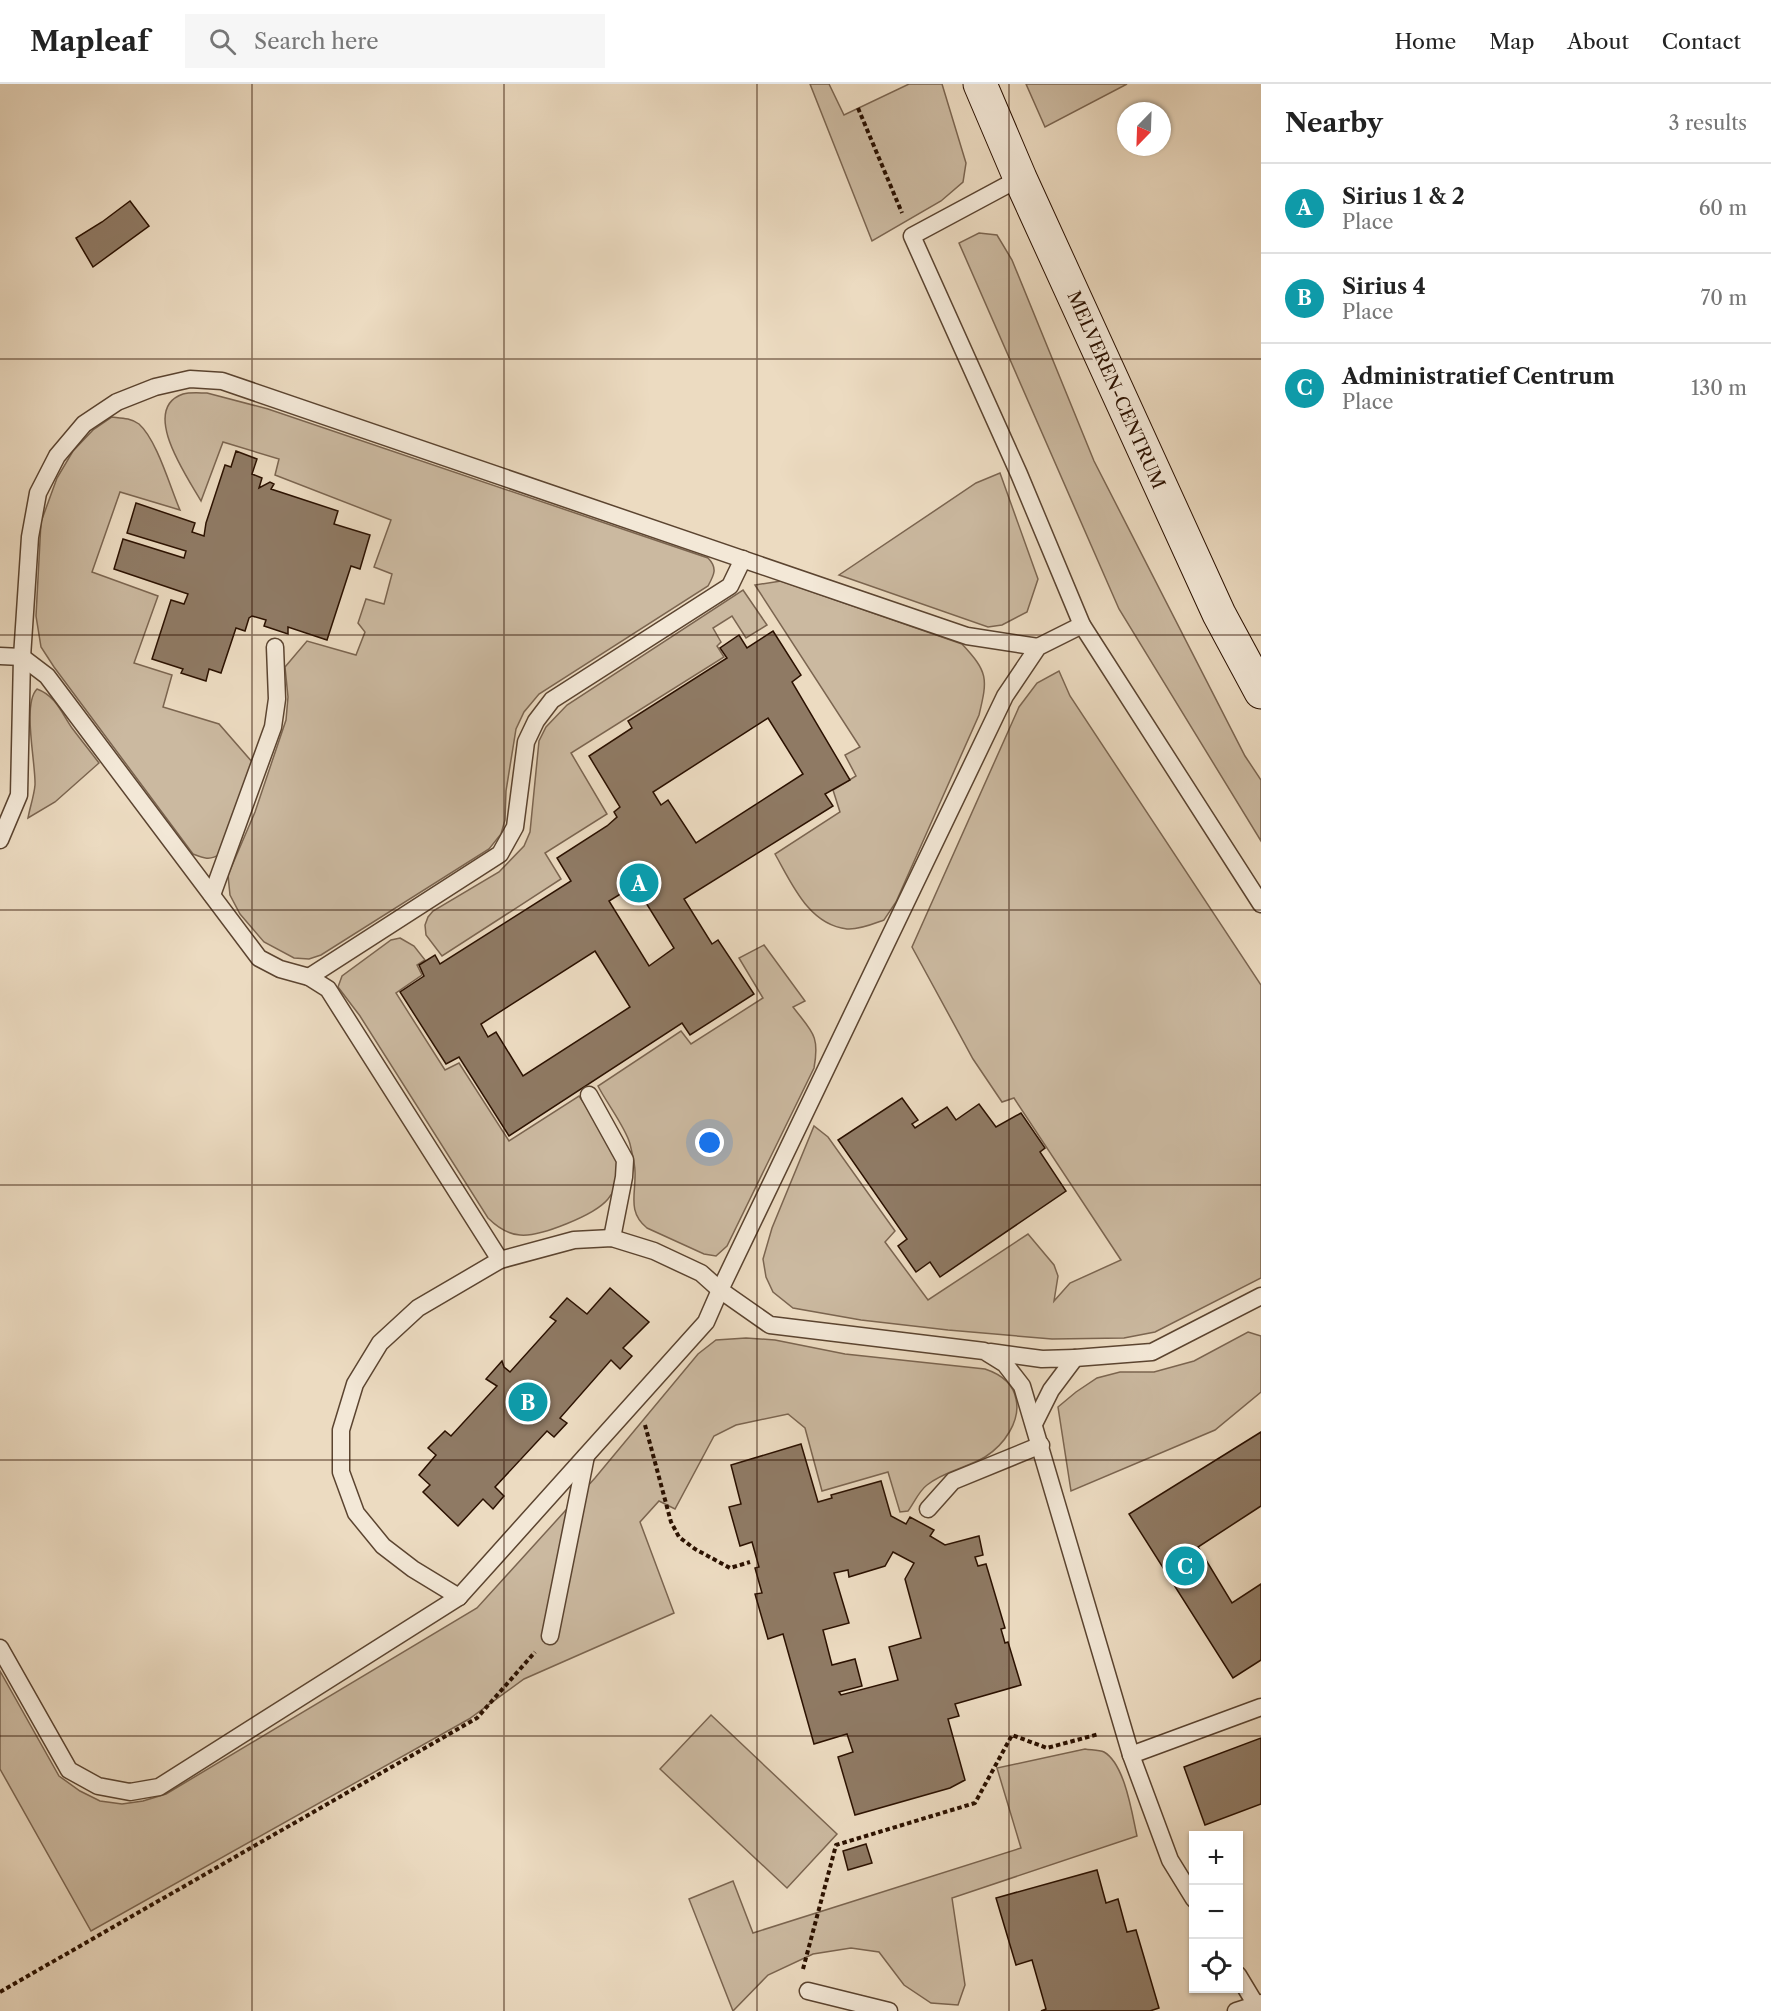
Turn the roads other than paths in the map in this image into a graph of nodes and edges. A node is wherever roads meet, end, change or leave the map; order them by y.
1 (980, 84) edge
2 (1020, 178) junction
3 (743, 560) junction
4 (1082, 625) junction
5 (275, 647) dead end
6 (1038, 647) junction
7 (0, 656) edge
8 (22, 657) junction
9 (1261, 692) edge
10 (0, 840) edge
11 (212, 895) junction
12 (1261, 904) edge
13 (309, 976) junction
14 (589, 1095) dead end
15 (612, 1238) junction
16 (500, 1260) junction
17 (720, 1290) junction
18 (1261, 1296) edge
19 (984, 1351) junction
20 (1075, 1358) junction
21 (1034, 1424) junction
22 (1041, 1445) junction
23 (586, 1455) junction
24 (928, 1509) dead end
25 (459, 1597) junction
26 (549, 1636) road end
27 (0, 1648) edge
28 (1261, 1707) edge
29 (1131, 1755) junction
30 (1189, 1891) edge
31 (1243, 1981) edge
32 (808, 1991) road end
33 (1259, 2004) edge
34 (889, 2011) edge
35 (1236, 2011) edge

1 - 2 main road, MELVEREN-CENTRUM
2 - 4 lane
2 - 9 main road, MELVEREN-CENTRUM
3 - 6 lane
3 - 8 lane
3 - 13 lane
4 - 6 lane
4 - 12 lane
5 - 11 lane
6 - 17 lane
7 - 8 lane
8 - 10 lane
8 - 11 lane
11 - 13 lane
13 - 16 lane
14 - 15 lane
15 - 16 lane
15 - 17 lane
16 - 25 lane
17 - 19 lane
17 - 23 lane
18 - 20 lane
19 - 20 lane
19 - 21 lane
20 - 21 lane
21 - 22 lane
22 - 24 lane
22 - 29 lane
23 - 25 lane
23 - 26 lane
25 - 27 lane
28 - 29 lane
29 - 30 lane
31 - 33 lane
32 - 34 lane
33 - 35 lane

